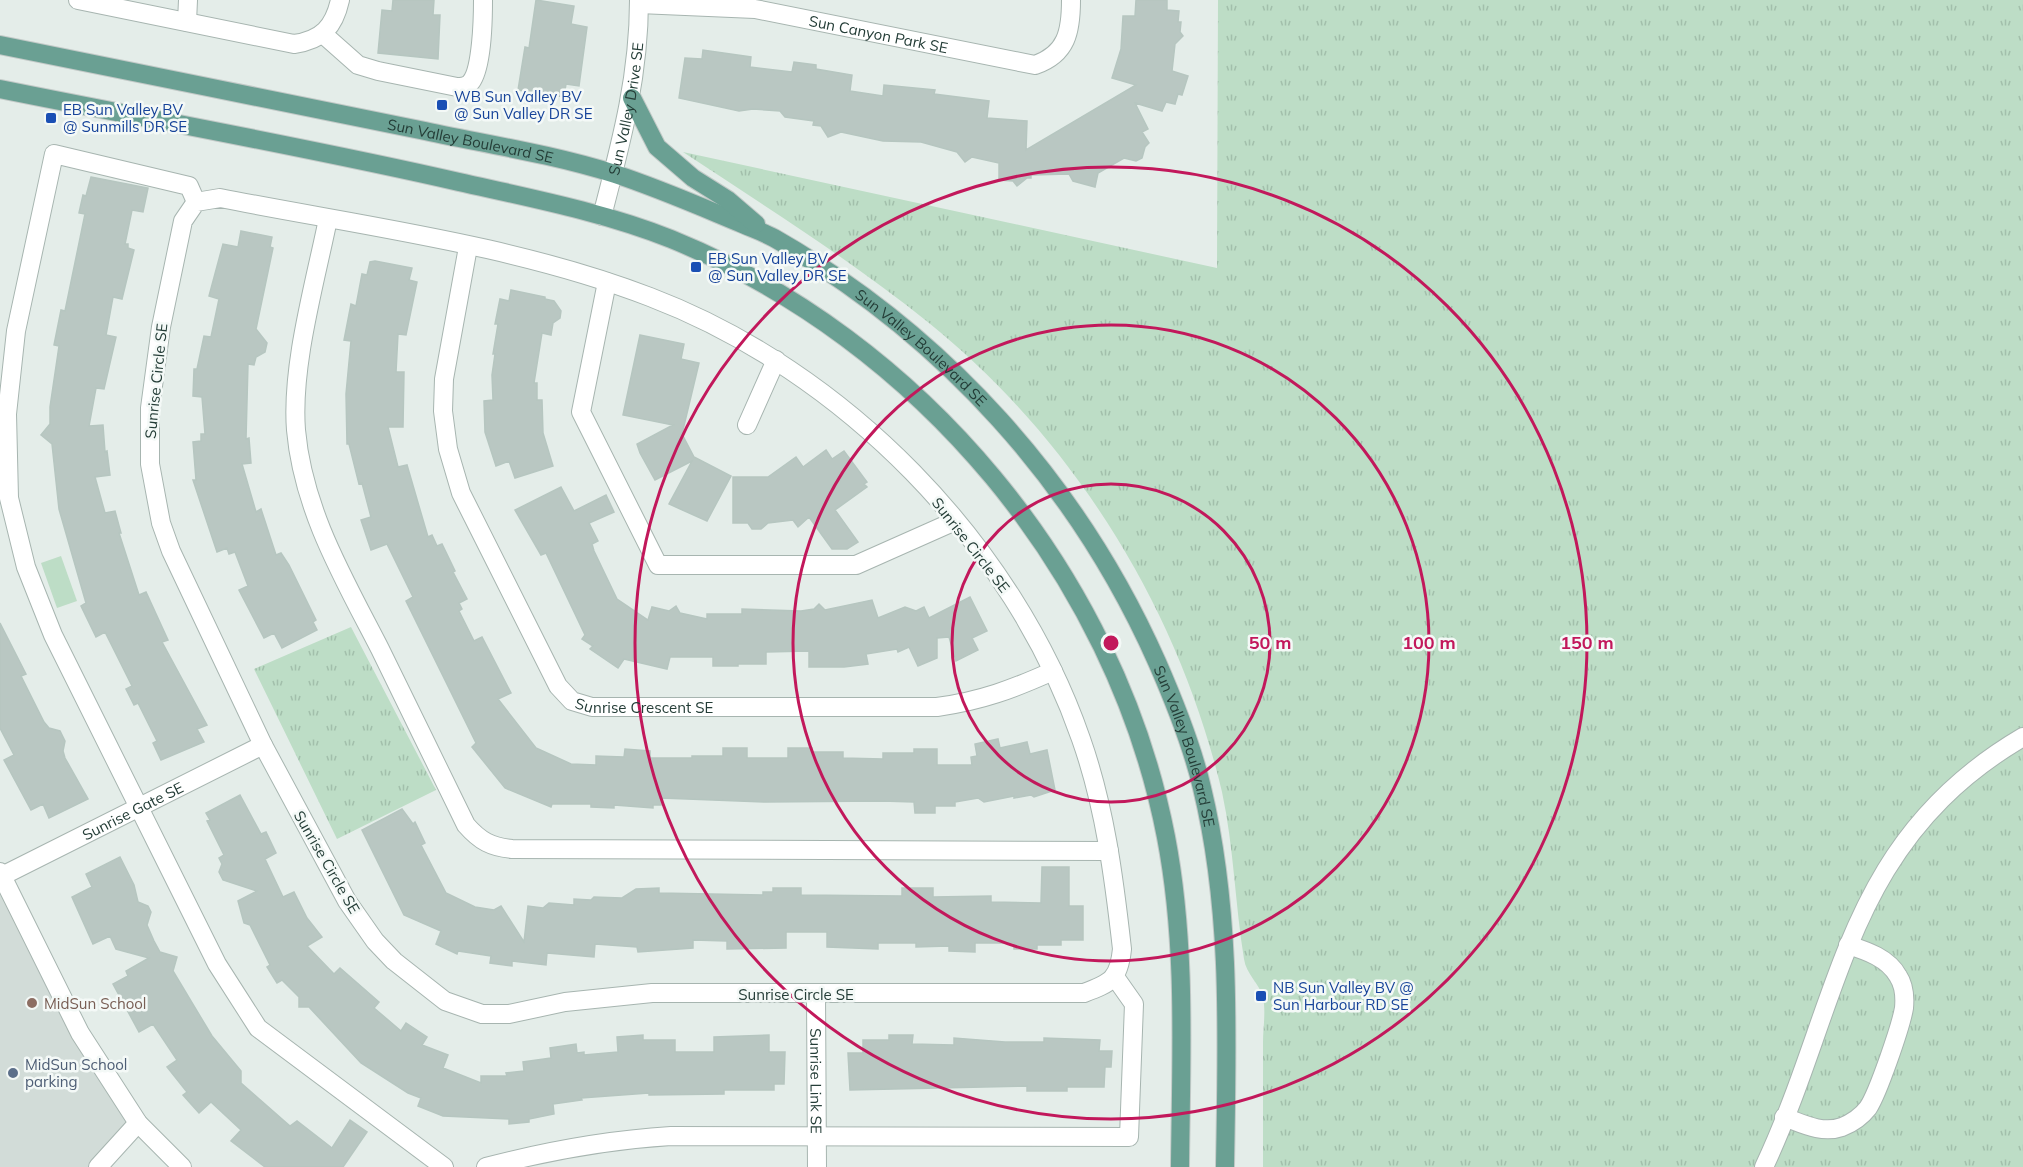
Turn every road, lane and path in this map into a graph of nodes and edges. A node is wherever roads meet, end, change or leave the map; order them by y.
1 (78, 0) edge
2 (188, 0) edge
3 (340, 0) edge
4 (483, 0) edge
5 (1071, 0) edge
6 (639, 2) edge
7 (187, 22) junction
8 (323, 34) junction
9 (0, 45) edge
10 (0, 89) edge
11 (632, 98) junction
12 (613, 174) junction
13 (196, 202) junction
14 (602, 216) junction
15 (328, 219) junction
16 (769, 235) junction
17 (468, 246) junction
18 (607, 282) junction
19 (776, 360) junction
20 (747, 425) dead end
21 (955, 521) junction
22 (1053, 671) junction
23 (2023, 737) edge
24 (263, 745) junction
25 (139, 807) junction
26 (1109, 851) junction
27 (1, 874) edge
28 (1848, 945) junction
29 (1115, 977) junction
30 (816, 994) junction
31 (1784, 1117) junction
32 (138, 1123) junction
33 (1180, 1133) junction
34 (817, 1136) junction
35 (98, 1167) edge
36 (182, 1167) edge
37 (444, 1167) edge
38 (486, 1167) edge
39 (817, 1167) edge
40 (1172, 1167) edge
41 (1180, 1167) edge
42 (1225, 1167) edge
43 (1764, 1167) edge

1 - 7 street
2 - 7 street
3 - 8 street
4 - 8 street
5 - 6 street, Sun Canyon Park SE
6 - 11 street, Sun Valley Drive SE
7 - 8 street
9 - 12 main road, Sun Valley Boulevard SE
10 - 14 main road
11 - 12 street, Sun Valley Drive SE
11 - 16 main road
12 - 14 street, Sun Valley Drive SE
12 - 16 main road, Sun Valley Boulevard SE
13 - 15 street, Sunrise Circle SE
13 - 24 street, Sunrise Circle SE
13 - 25 street
14 - 33 main road
15 - 17 street, Sunrise Circle SE
15 - 26 street
16 - 42 main road, Sun Valley Boulevard SE
17 - 18 street, Sunrise Circle SE
17 - 22 street, Sunrise Crescent SE
18 - 19 street, Sunrise Circle SE
18 - 21 street
19 - 20 street
19 - 21 street, Sunrise Circle SE
21 - 22 street, Sunrise Circle SE
22 - 26 street, Sunrise Circle SE
23 - 28 street
24 - 25 street, Sunrise Gate SE
24 - 30 street, Sunrise Circle SE
25 - 27 street, Sunrise Gate SE
25 - 37 street
26 - 29 street, Sunrise Circle SE
27 - 32 street
28 - 31 street
28 - 31 street
29 - 30 street, Sunrise Circle SE
29 - 34 street
30 - 34 street, Sunrise Link SE
31 - 43 street
32 - 35 street
32 - 36 street
33 - 40 main road
33 - 41 main road
34 - 38 street
34 - 39 street, Sunrise Link SE

